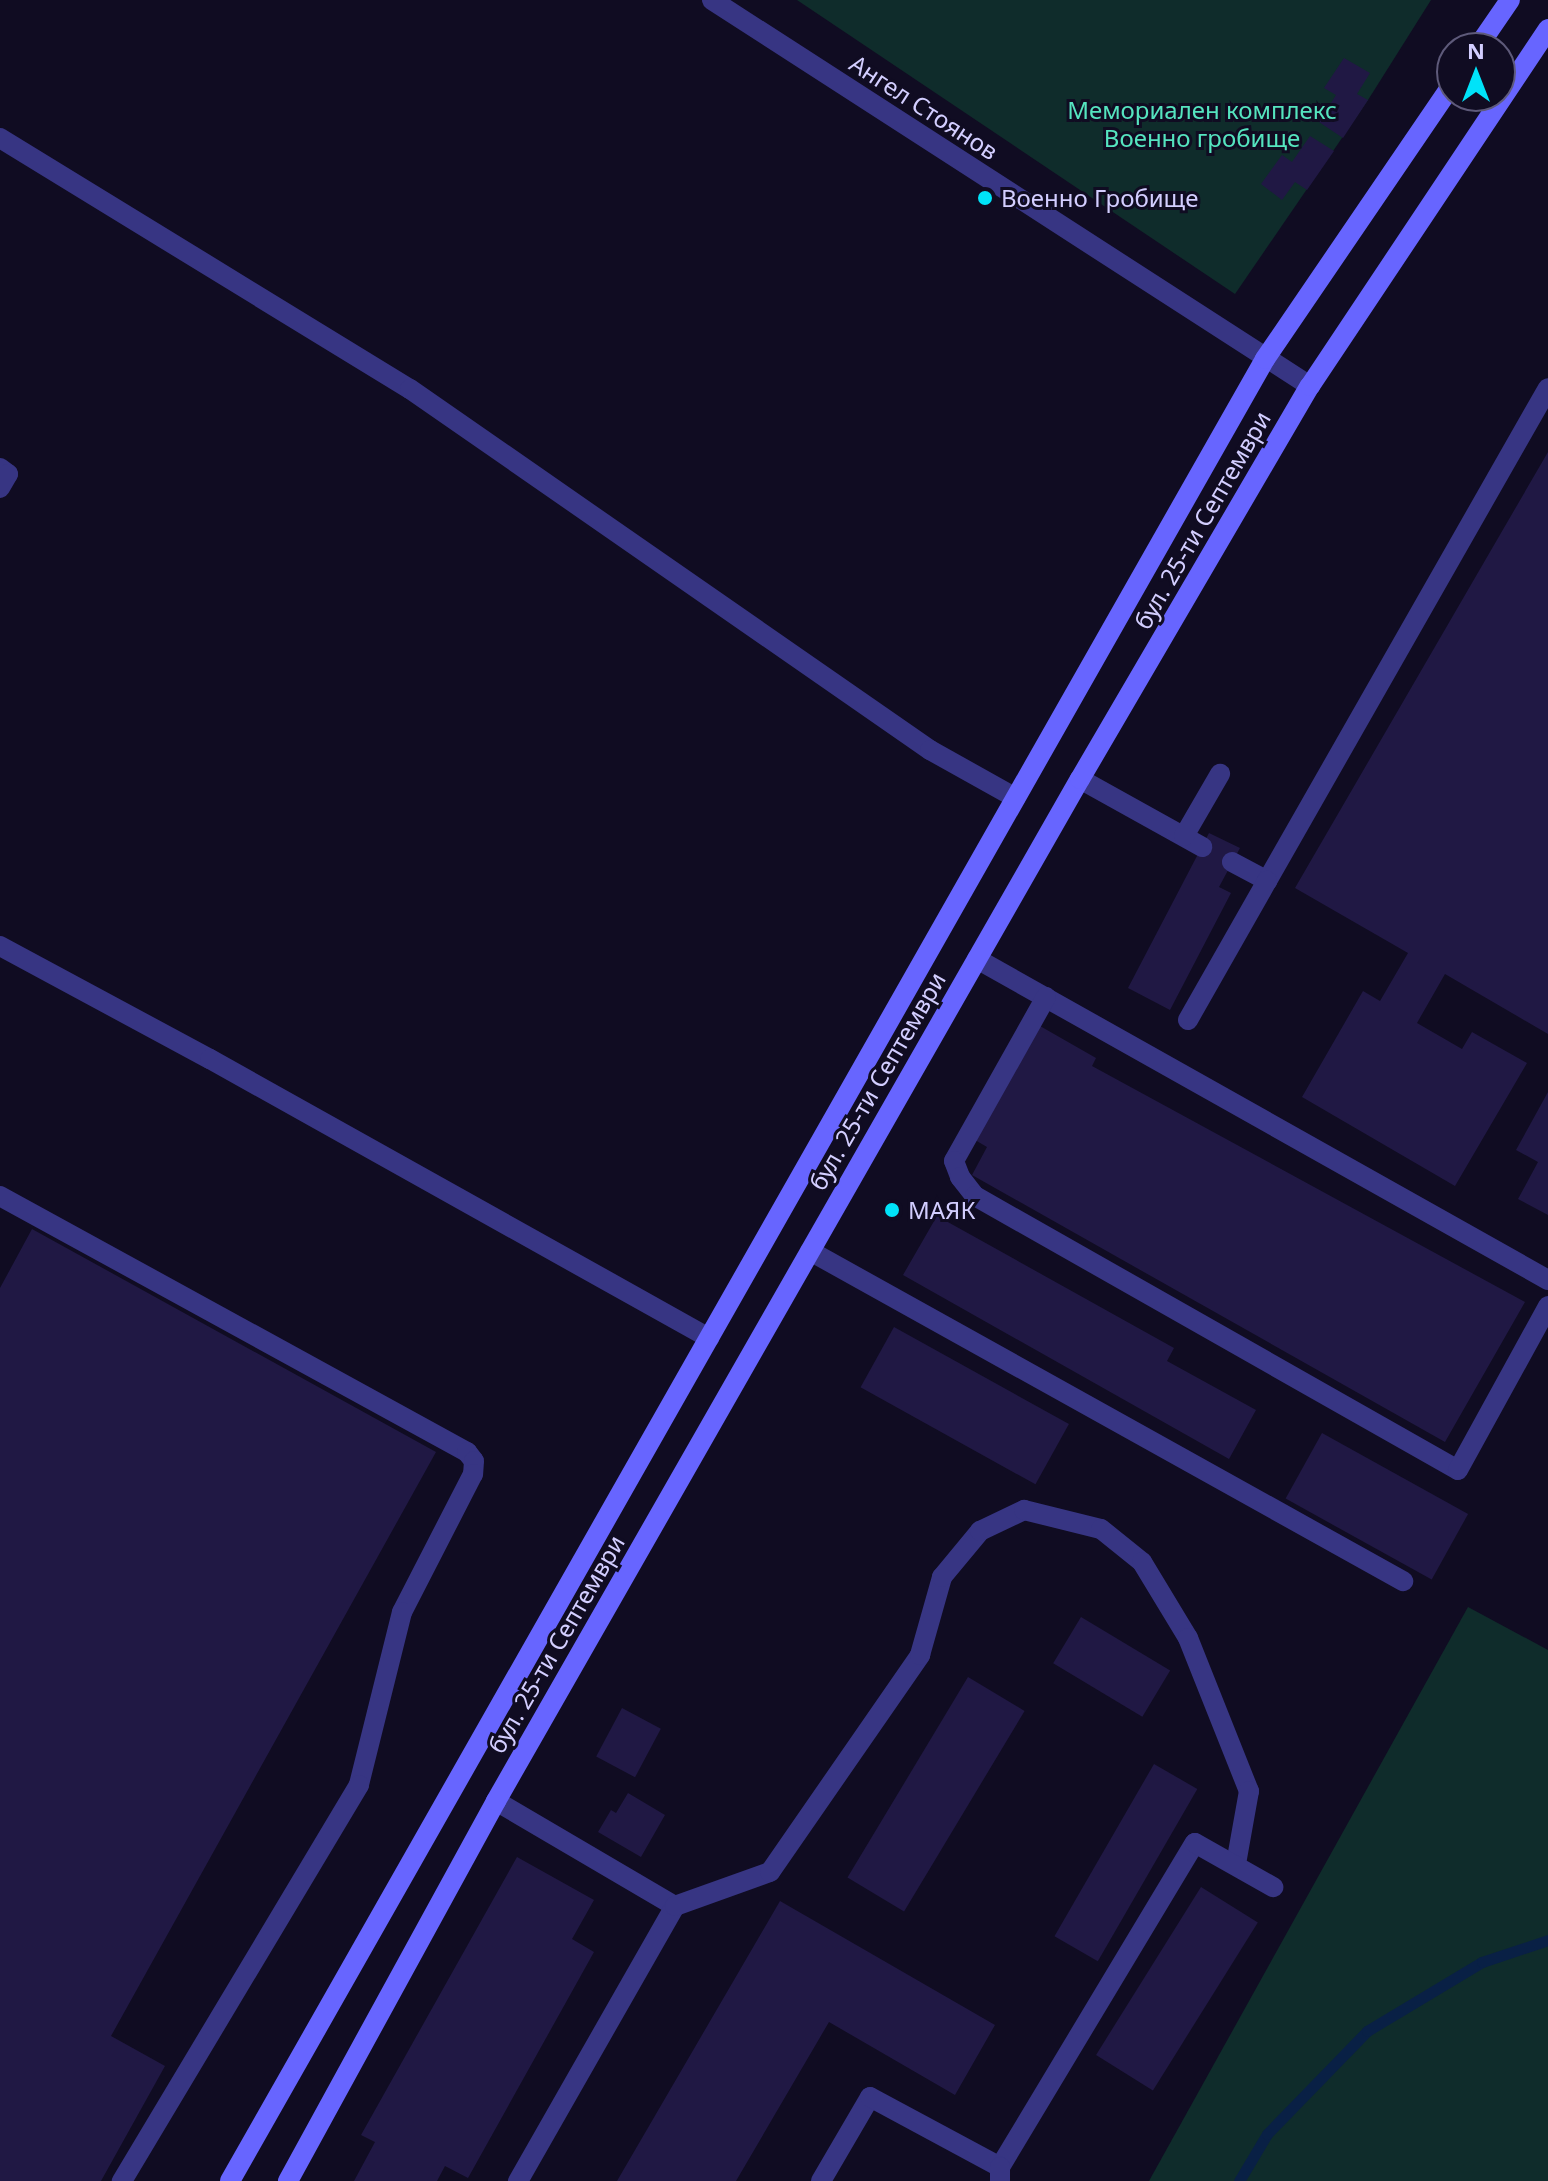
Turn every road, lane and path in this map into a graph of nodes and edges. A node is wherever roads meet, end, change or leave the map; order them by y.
1 (712, 0) edge
2 (1510, 0) edge
3 (1548, 29) edge
4 (1488, 32) edge
5 (1436, 108) edge
6 (0, 138) edge
7 (1265, 359) junction
8 (1310, 386) junction
9 (1548, 388) edge
10 (0, 468) edge
11 (0, 488) edge
12 (1220, 774) dead end
13 (1080, 779) junction
14 (1016, 798) junction
15 (1184, 836) junction
16 (1202, 847) dead end
17 (1232, 862) dead end
18 (1267, 881) junction
19 (0, 946) edge
20 (977, 959) junction
21 (1046, 997) junction
22 (1188, 1020) dead end
23 (0, 1196) edge
24 (810, 1251) junction
25 (1548, 1280) edge
26 (1548, 1306) edge
27 (709, 1338) junction
28 (1403, 1581) dead end
29 (496, 1801) junction
30 (1236, 1864) junction
31 (1273, 1887) dead end
32 (675, 1906) junction
33 (1000, 2174) edge
34 (122, 2181) edge
35 (230, 2181) edge
36 (288, 2181) edge
37 (518, 2181) edge
38 (821, 2181) edge

1 - 7 street, Ангел Стоянов
2 - 4 main road
3 - 8 main road, бул. 25-ти Септември
5 - 7 main road, бул. 25-ти Септември
6 - 14 street
7 - 8 street, Ангел Стоянов
7 - 14 main road, бул. 25-ти Септември
8 - 13 main road, бул. 25-ти Септември
9 - 18 street
10 - 11 street
12 - 15 street
13 - 15 street
13 - 20 main road, бул. 25-ти Септември
14 - 27 main road, бул. 25-ти Септември
15 - 16 street
17 - 18 street
18 - 22 street
19 - 27 street
20 - 21 street
20 - 24 main road, бул. 25-ти Септември
21 - 25 street
21 - 26 street
23 - 34 street
24 - 28 street
24 - 29 main road, бул. 25-ти Септември
27 - 35 main road, бул. 25-ти Септември
29 - 32 street
29 - 36 main road, бул. 25-ти Септември
30 - 31 street
30 - 32 street
30 - 33 street
32 - 37 street
33 - 38 street

